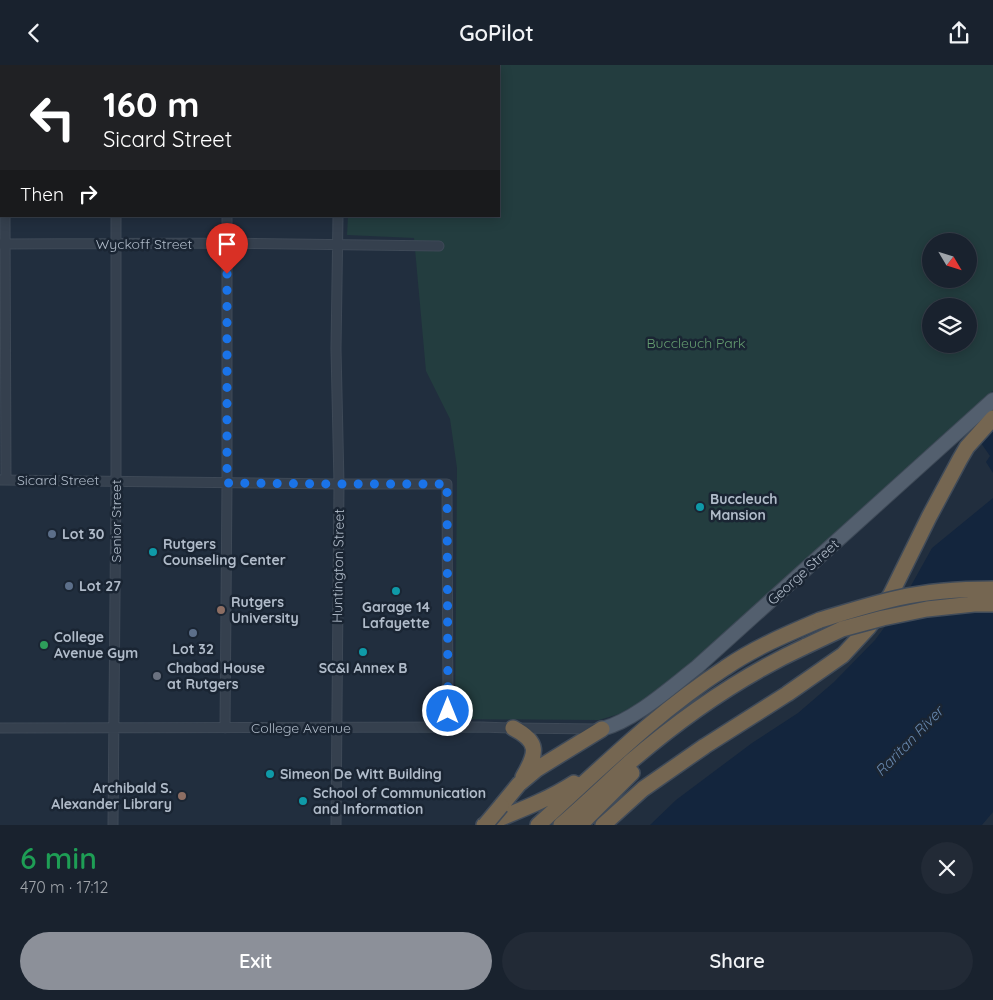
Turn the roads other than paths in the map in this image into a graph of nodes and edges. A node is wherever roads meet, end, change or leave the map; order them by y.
1 (6, 217) edge
2 (116, 217) edge
3 (227, 217) edge
4 (338, 217) edge
5 (227, 243) junction
6 (3, 244) edge
7 (116, 244) junction
8 (338, 244) junction
9 (439, 246) dead end
10 (993, 400) edge
11 (993, 419) edge
12 (3, 480) edge
13 (116, 481) junction
14 (227, 483) junction
15 (339, 484) junction
16 (993, 589) edge
17 (993, 604) edge
18 (724, 691) junction
19 (450, 727) junction
20 (0, 728) edge
21 (115, 728) junction
22 (225, 728) junction
23 (337, 728) junction
24 (513, 729) junction
25 (602, 729) junction
26 (609, 761) junction
27 (519, 784) junction
28 (643, 789) junction
29 (114, 825) edge
30 (336, 825) edge
31 (485, 825) edge
32 (538, 825) edge
33 (561, 825) edge
34 (580, 825) edge
35 (603, 825) edge
36 (608, 825) edge

1 - 6 street
2 - 7 street, Senior Street
3 - 5 street
4 - 8 street, Huntington Street
5 - 7 street, Wyckoff Street
5 - 8 street, Wyckoff Street
5 - 14 street
6 - 7 street, Wyckoff Street
6 - 12 street
7 - 13 street, Senior Street
8 - 9 street, Wyckoff Street
8 - 15 street, Huntington Street
10 - 25 main road, George Street
11 - 28 highway
12 - 13 street, Sicard Street
13 - 14 street, Sicard Street
13 - 21 street, Senior Street
14 - 15 street, Sicard Street
14 - 22 street
15 - 19 street, Sicard Street
15 - 23 street, Huntington Street
16 - 26 highway, bridge
17 - 18 highway, bridge
18 - 33 highway
18 - 34 highway
19 - 23 street, College Avenue
19 - 24 street, College Avenue
20 - 21 street, College Avenue
21 - 22 street, College Avenue
21 - 29 street, Senior Street
22 - 23 street, College Avenue
23 - 30 street, Huntington Street
24 - 25 street, College Avenue
24 - 27 highway
25 - 27 highway
26 - 31 highway
26 - 32 highway
27 - 31 highway, bridge
28 - 35 highway
28 - 36 highway

